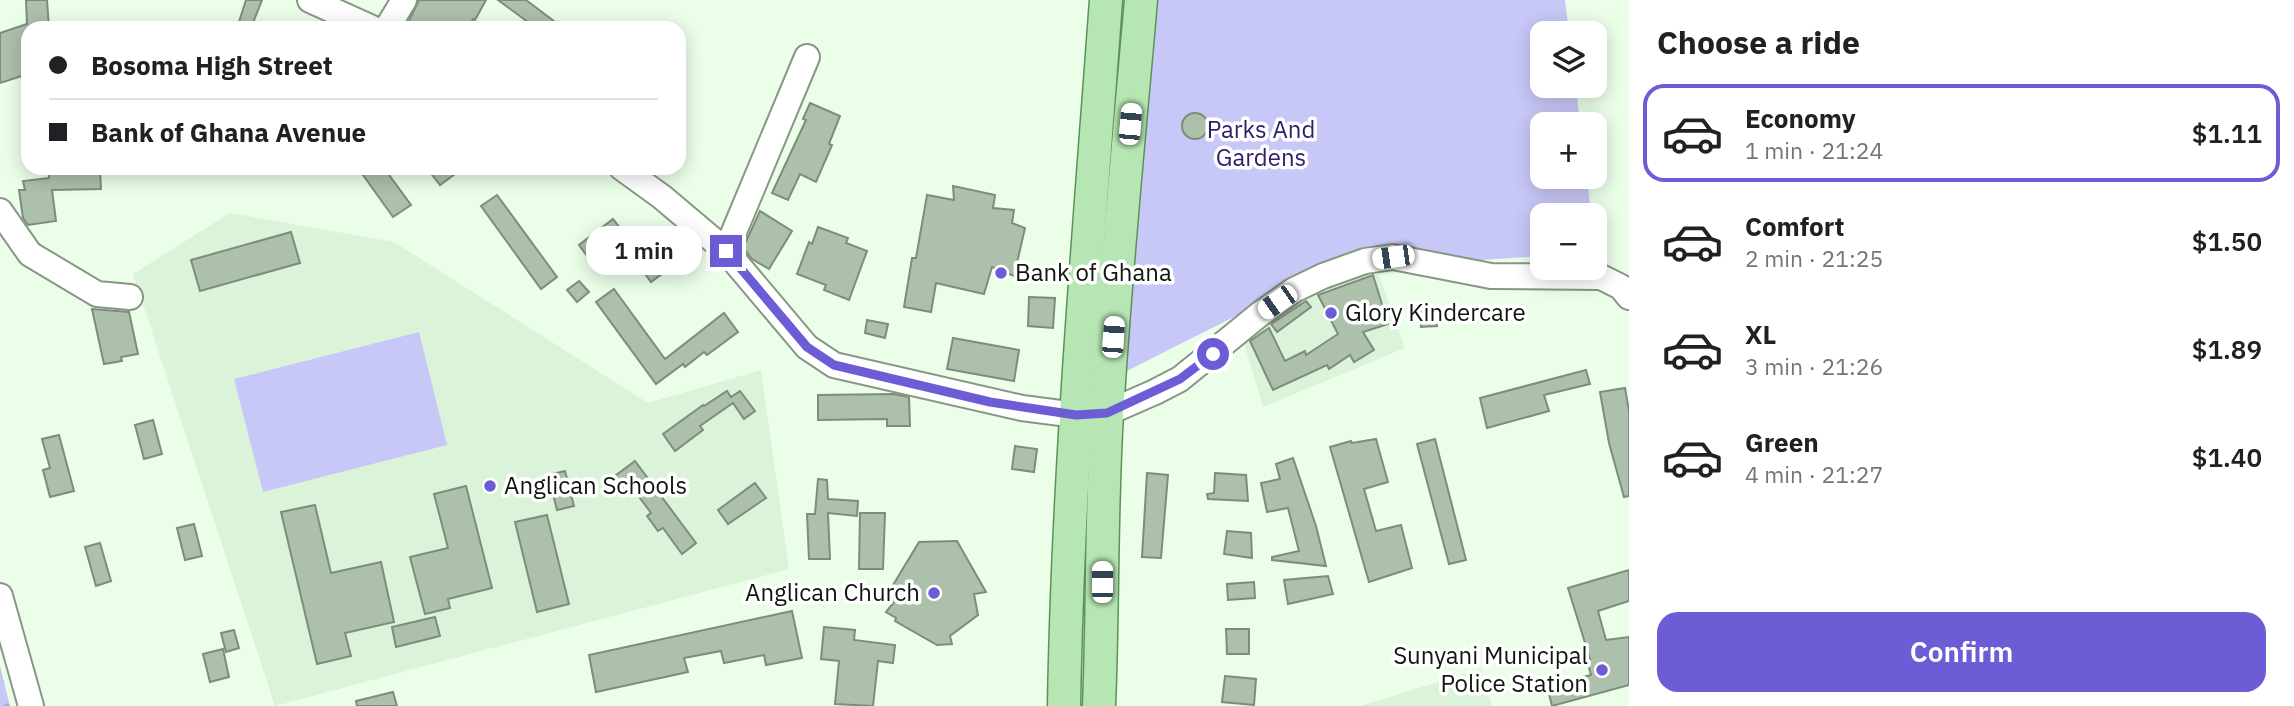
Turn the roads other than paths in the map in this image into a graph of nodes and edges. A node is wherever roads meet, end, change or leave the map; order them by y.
1 (310, 0) edge
2 (404, 0) edge
3 (1106, 0) edge
4 (1141, 0) edge
5 (356, 21) edge
6 (391, 21) edge
7 (807, 57) dead end
8 (632, 175) edge
9 (0, 211) edge
10 (726, 251) junction
11 (130, 297) dead end
12 (1629, 297) edge
13 (1092, 414) junction
14 (0, 596) edge
15 (31, 706) edge
16 (1064, 706) edge
17 (1099, 706) edge

1 - 5 street
2 - 6 street
3 - 13 main road
4 - 13 main road
7 - 10 street
8 - 10 street
9 - 11 street
10 - 13 street
12 - 13 street
13 - 16 main road
13 - 17 main road
14 - 15 street

